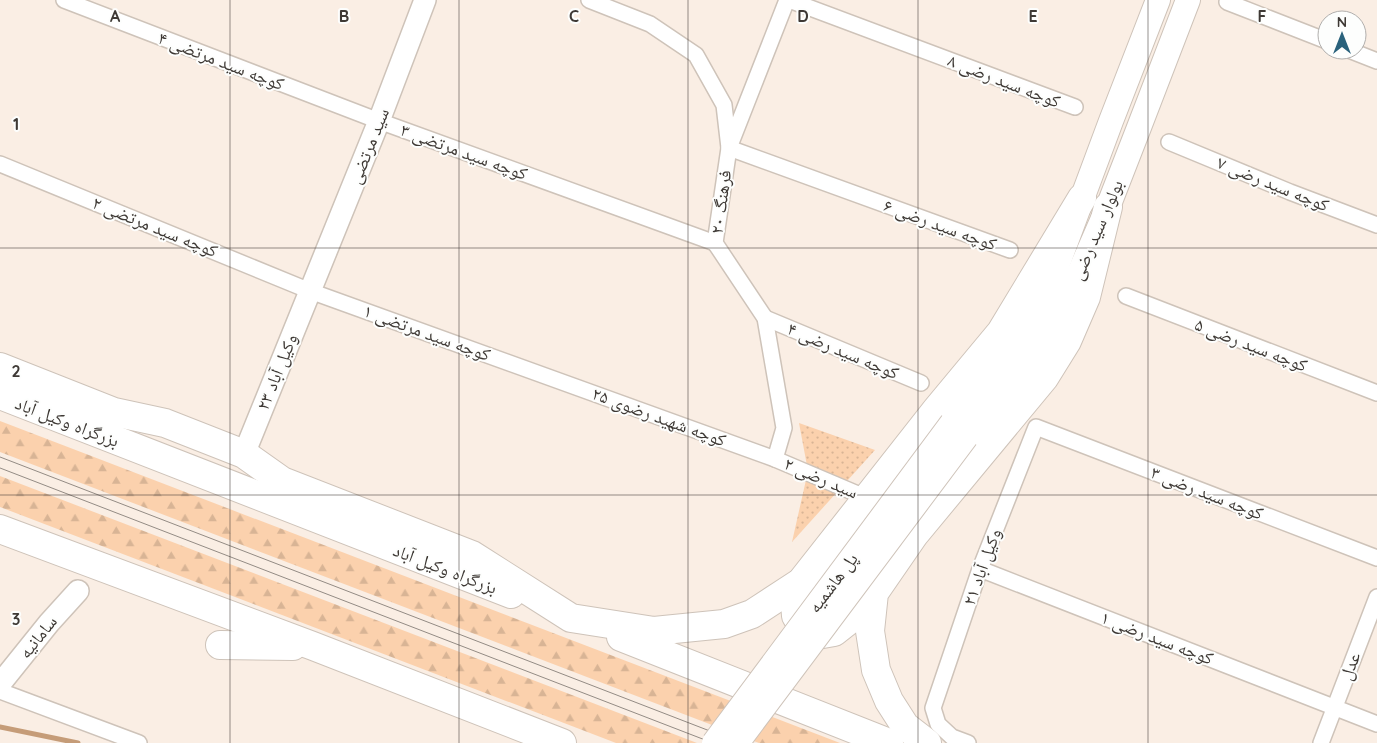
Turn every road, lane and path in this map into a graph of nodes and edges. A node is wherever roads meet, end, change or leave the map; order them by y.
1 (64, 0) edge
2 (425, 0) edge
3 (589, 0) edge
4 (788, 0) edge
5 (1158, 0) edge
6 (1188, 0) edge
7 (1227, 2) dead end
8 (1317, 37) edge
9 (1075, 107) dead end
10 (379, 121) junction
11 (1168, 142) dead end
12 (729, 148) junction
13 (0, 164) edge
14 (1082, 198) junction
15 (1108, 207) junction
16 (1377, 225) edge
17 (715, 243) junction
18 (1010, 250) dead end
19 (310, 291) junction
20 (1126, 296) dead end
21 (765, 318) junction
22 (0, 367) edge
23 (543, 375) joint
24 (921, 383) dead end
25 (1377, 393) edge
26 (0, 395) edge
27 (1036, 427) joint
28 (959, 430) junction
29 (244, 454) junction
30 (775, 458) junction
31 (867, 498) junction
32 (0, 529) edge
33 (1377, 558) edge
34 (980, 569) junction
35 (801, 582) junction
36 (78, 591) dead end
37 (874, 593) junction
38 (1377, 597) edge
39 (571, 618) junction
40 (220, 645) dead end
41 (313, 646) junction
42 (0, 684) edge
43 (0, 691) edge
44 (1334, 707) junction
45 (1377, 724) edge
46 (554, 741) edge
47 (139, 743) edge
48 (714, 743) edge
49 (737, 743) edge
50 (889, 743) edge
51 (927, 743) edge
52 (968, 743) edge
53 (1321, 743) edge

1 - 10 street, کوچه سید مرتضی ۴
2 - 10 street, سید مرتضی
3 - 12 street
4 - 9 street, کوچه سید رضی ۸
4 - 12 street, فرهنگ ۲۰
5 - 14 main road, بولوار سید رضی
6 - 15 main road, بولوار سید رضی
7 - 8 street
10 - 17 street, کوچه سید مرتضی ۳
10 - 19 street, سید مرتضی
11 - 16 street, کوچه سید رضی ۷
12 - 17 street, فرهنگ ۲۰
12 - 18 street, کوچه سید رضی ۶
13 - 19 street, کوچه سید مرتضی ۲
14 - 28 main road, بولوار سید رضی
14 - 31 highway
15 - 28 main road, بولوار سید رضی
15 - 37 highway
17 - 21 street, فرهنگ ۲۰
19 - 23 street, کوچه سید مرتضی ۱
19 - 29 street, ۲۳ وکیل آباد
20 - 25 street, کوچه سید رضی ۵
21 - 24 street, کوچه سید رضی ۴
21 - 30 street, فرهنگ ۲۰
22 - 29 highway
23 - 30 street, کوچه شهید رضوی ۲۵
26 - 39 highway, بزرگراه وکیل آباد
27 - 33 street, کوچه سید رضی ۳
27 - 34 street, ۲۱ وکیل آباد
28 - 48 main road, پل هاشمیه, bridge
28 - 49 main road, پل هاشمیه, bridge
29 - 39 highway
30 - 31 street, سید رضی ۲
31 - 35 highway
32 - 41 highway
34 - 44 street, کوچه سید رضی ۱
34 - 52 street, ۲۱ وکیل آباد
35 - 37 highway
35 - 39 highway
36 - 42 street, سامانیه
37 - 51 highway
38 - 44 street, عدل
39 - 50 highway, بزرگراه وکیل آباد
40 - 41 highway
41 - 46 highway
43 - 47 street
44 - 45 street, کوچه سید رضی ۱
44 - 53 street, عدل

